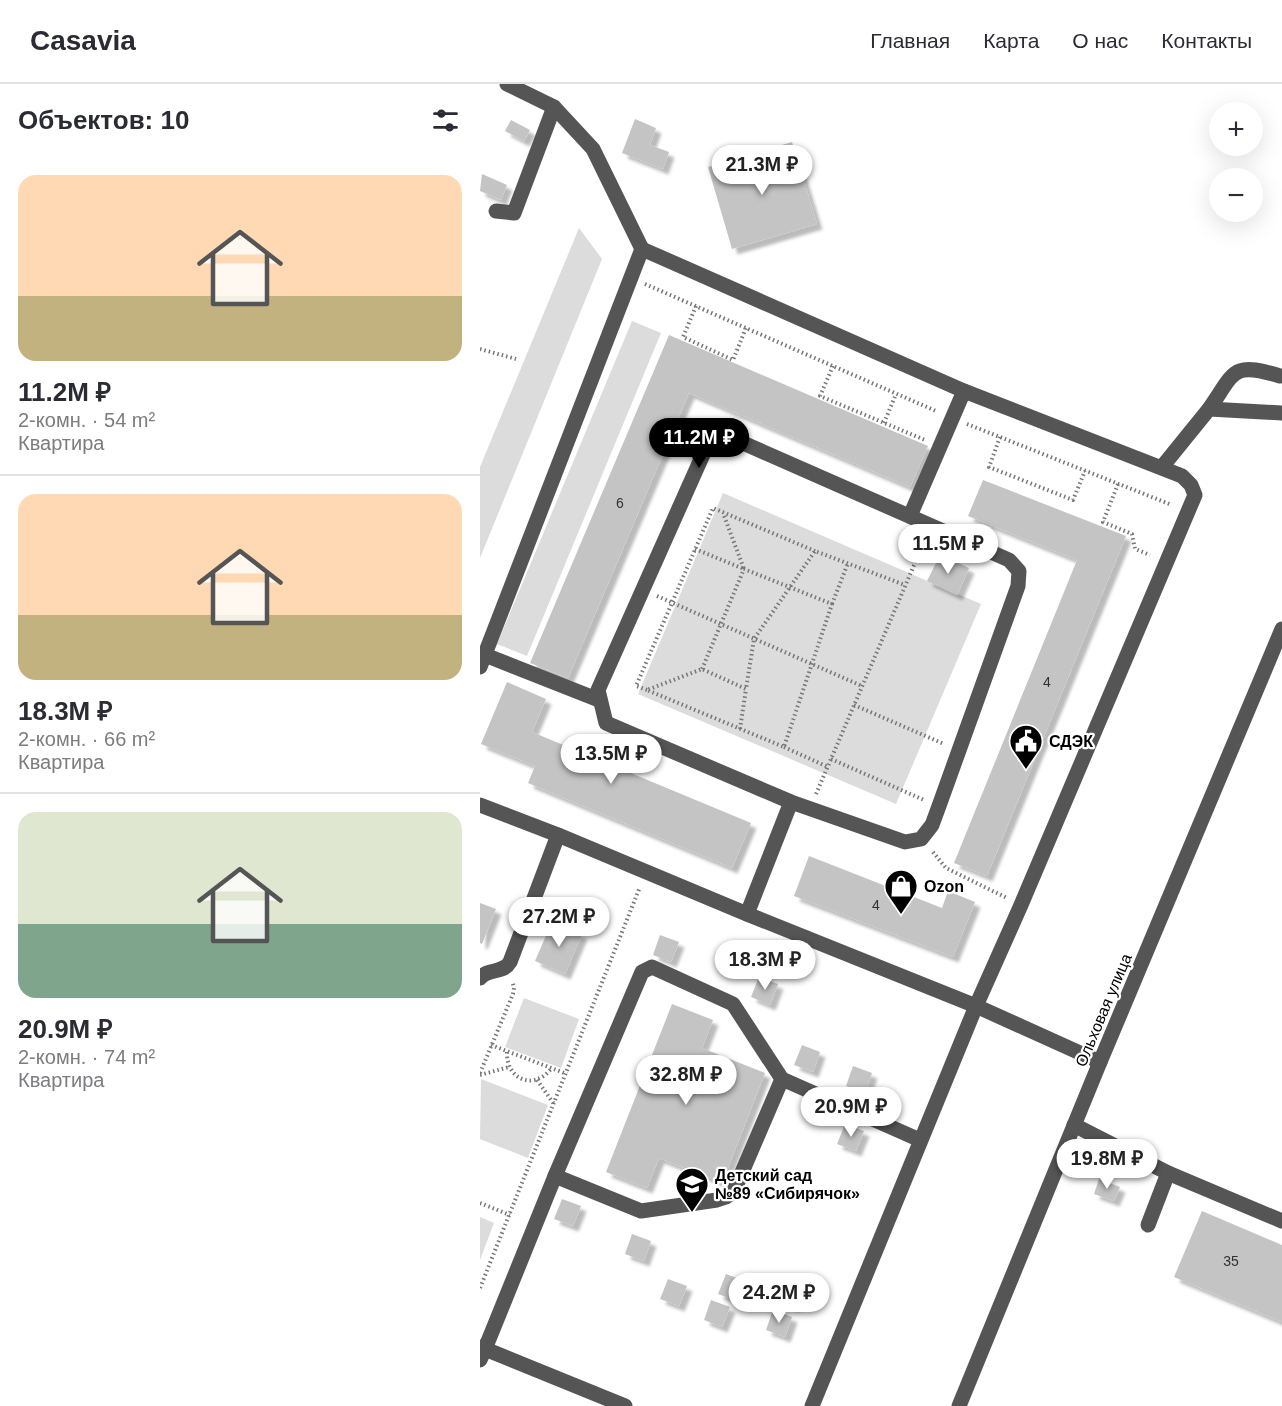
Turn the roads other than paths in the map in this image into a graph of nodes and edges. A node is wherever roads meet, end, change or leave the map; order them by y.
1 (507, 84) edge
2 (554, 107) junction
3 (496, 211) dead end
4 (642, 249) junction
5 (1280, 376) dead end
6 (964, 391) junction
7 (1209, 409) junction
8 (1282, 413) edge
9 (1162, 467) junction
10 (910, 516) junction
11 (1282, 629) edge
12 (482, 661) edge
13 (599, 700) junction
14 (790, 802) junction
15 (480, 806) edge
16 (558, 835) junction
17 (747, 914) junction
18 (480, 978) edge
19 (976, 1006) junction
20 (1100, 1062) junction
21 (782, 1079) junction
22 (1074, 1125) junction
23 (920, 1140) junction
24 (1168, 1173) junction
25 (555, 1176) junction
26 (1282, 1221) edge
27 (1148, 1225) dead end
28 (482, 1352) edge
29 (625, 1406) edge
30 (812, 1406) edge
31 (959, 1406) edge

1 - 2 street
2 - 3 street
2 - 4 street
4 - 6 street
4 - 12 street
5 - 7 street
6 - 9 street
6 - 10 street
7 - 8 street
7 - 9 street
9 - 19 street
10 - 13 street
10 - 14 street
11 - 20 street, Ольховая улица
12 - 13 street
13 - 14 street
14 - 17 street
15 - 16 street
16 - 17 street
16 - 18 street
17 - 19 street
19 - 20 street
19 - 23 street
20 - 22 street, Ольховая улица
21 - 23 street
21 - 25 street
21 - 25 street
22 - 24 street
22 - 31 street, Ольховая улица
23 - 30 street
24 - 26 street
24 - 27 street
25 - 28 street
28 - 29 street

